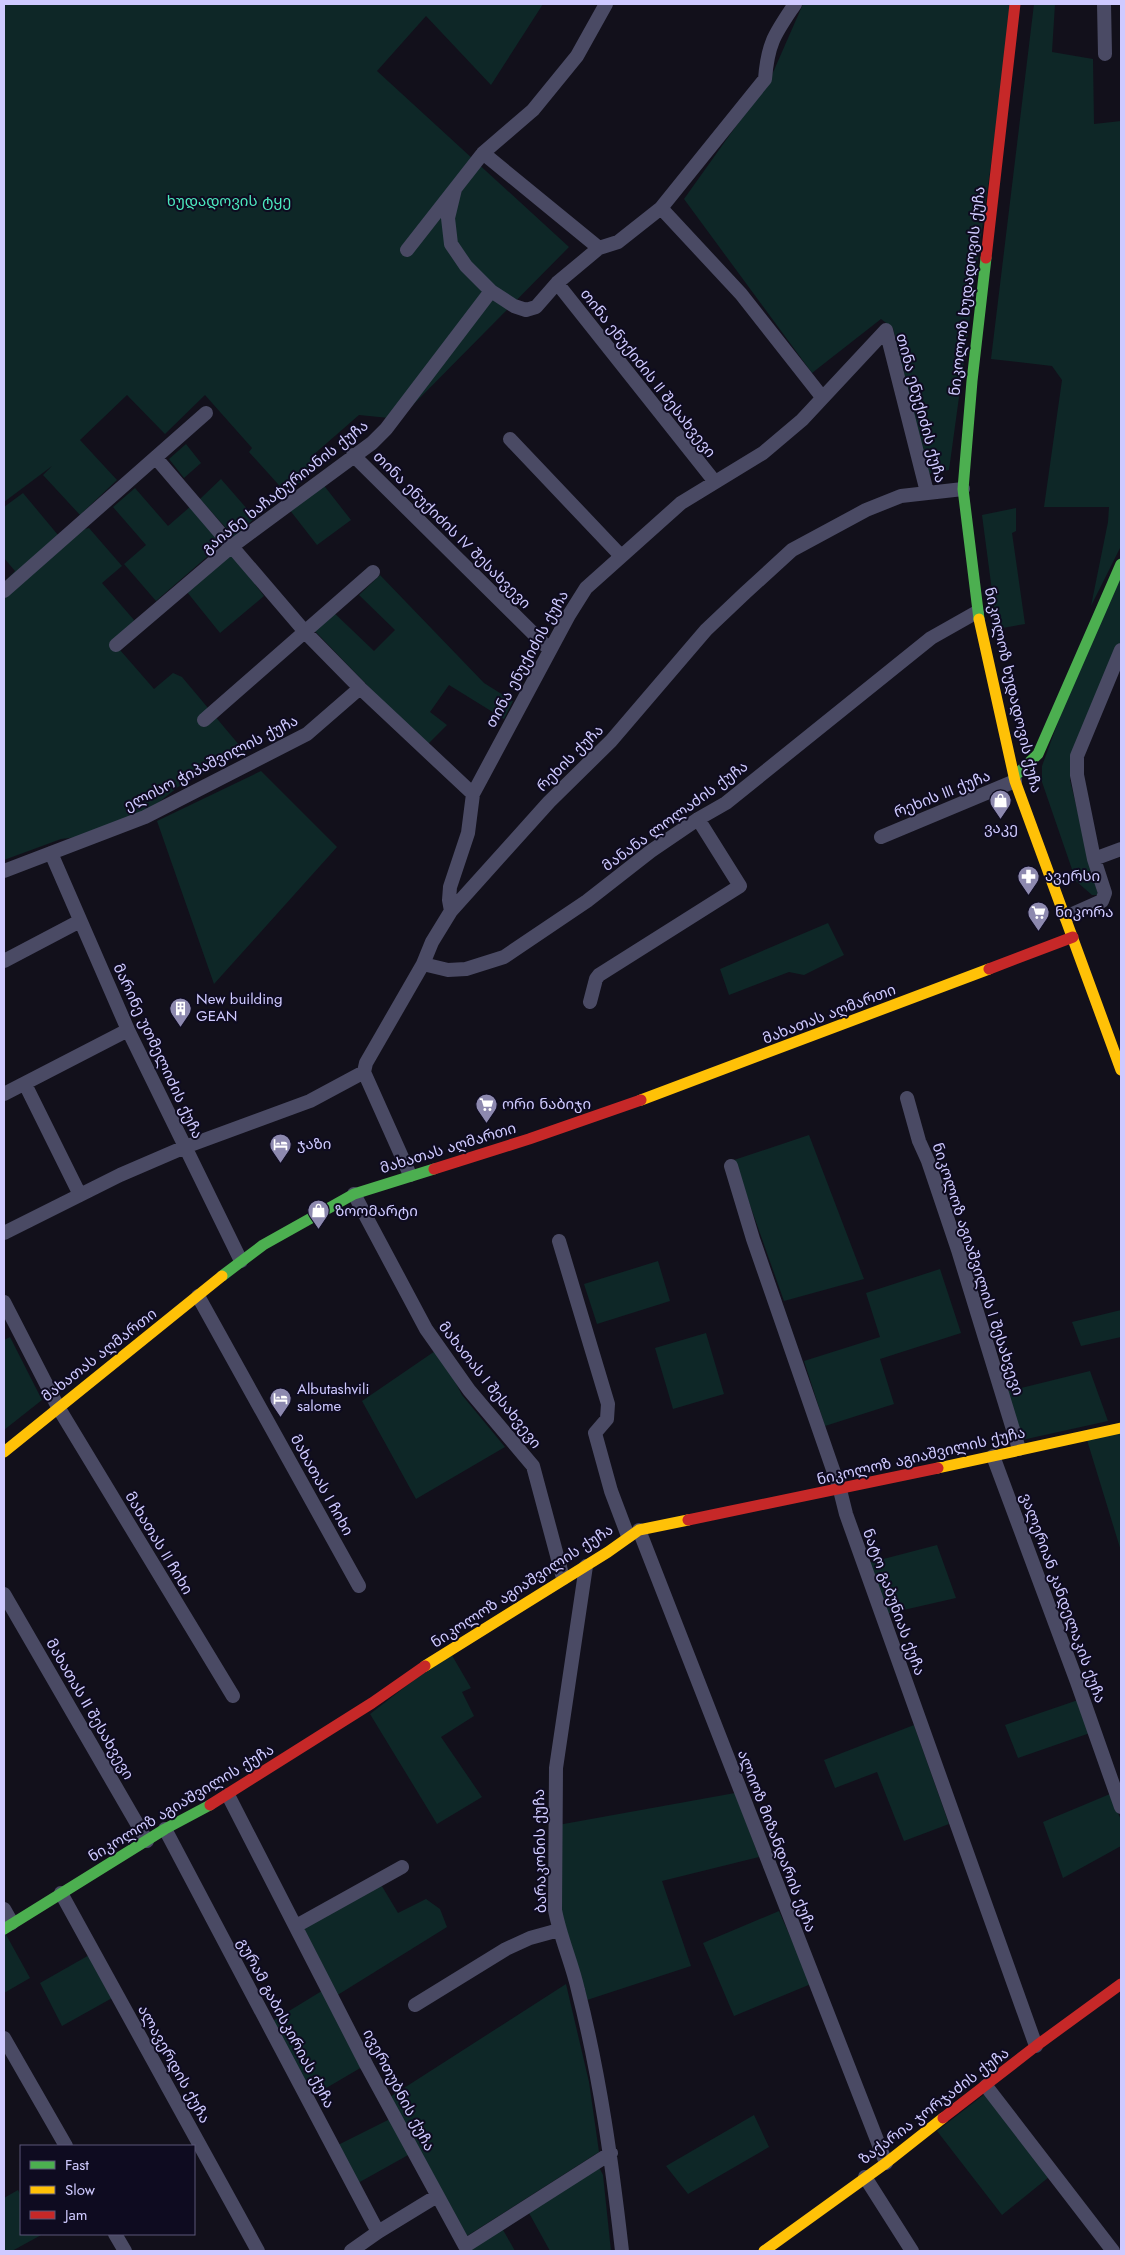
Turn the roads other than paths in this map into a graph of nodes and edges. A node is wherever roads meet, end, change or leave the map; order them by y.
1 (606, 4) edge
2 (795, 4) edge
3 (1015, 4) edge
4 (1104, 4) edge
5 (1105, 54) dead end
6 (483, 153) junction
7 (455, 189) junction
8 (661, 208) junction
9 (599, 248) junction
10 (407, 250) dead end
11 (557, 283) junction
12 (492, 291) junction
13 (822, 398) junction
14 (206, 413) dead end
15 (510, 439) dead end
16 (353, 455) junction
17 (156, 458) junction
18 (714, 482) junction
19 (964, 489) junction
20 (927, 492) junction
21 (231, 547) junction
22 (621, 556) junction
23 (1121, 564) edge
24 (373, 572) dead end
25 (4, 591) edge
26 (977, 612) junction
27 (306, 633) junction
28 (116, 645) dead end
29 (550, 650) junction
30 (1121, 650) edge
31 (360, 688) junction
32 (204, 720) dead end
33 (1015, 779) junction
34 (473, 794) junction
35 (698, 819) junction
36 (881, 837) dead end
37 (1121, 849) edge
38 (51, 853) junction
39 (1094, 860) junction
40 (4, 871) edge
41 (452, 911) junction
42 (1066, 917) junction
43 (80, 921) junction
44 (1073, 937) junction
45 (4, 960) edge
46 (423, 964) junction
47 (590, 1002) dead end
48 (128, 1030) junction
49 (1115, 1034) edge
50 (1121, 1070) edge
51 (364, 1072) junction
52 (25, 1084) junction
53 (4, 1094) edge
54 (907, 1098) dead end
55 (185, 1147) junction
56 (730, 1166) dead end
57 (410, 1175) junction
58 (354, 1194) junction
59 (80, 1195) junction
60 (4, 1233) edge
61 (559, 1241) dead end
62 (241, 1261) junction
63 (198, 1296) junction
64 (4, 1302) edge
65 (10, 1330) edge
66 (58, 1406) junction
67 (1121, 1428) edge
68 (1019, 1449) junction
69 (4, 1452) edge
70 (993, 1456) junction
71 (840, 1490) junction
72 (634, 1533) junction
73 (586, 1566) junction
74 (563, 1578) junction
75 (359, 1586) dead end
76 (4, 1594) edge
77 (233, 1696) dead end
78 (228, 1795) junction
79 (1121, 1807) edge
80 (165, 1829) junction
81 (147, 1841) junction
82 (402, 1867) dead end
83 (61, 1893) junction
84 (4, 1909) edge
85 (8, 1926) edge
86 (296, 1926) junction
87 (559, 1930) junction
88 (1121, 1984) edge
89 (415, 2005) dead end
90 (4, 2038) edge
91 (1036, 2046) junction
92 (986, 2086) junction
93 (65, 2145) edge
94 (611, 2153) junction
95 (886, 2163) junction
96 (865, 2177) junction
97 (438, 2196) junction
98 (378, 2232) junction
99 (116, 2235) edge
100 (464, 2248) edge
101 (125, 2251) edge
102 (258, 2251) edge
103 (351, 2251) edge
104 (622, 2251) edge
105 (764, 2251) edge
106 (912, 2251) edge
107 (1113, 2251) edge

1 - 6 street
2 - 8 street
3 - 19 main road, ნიკოლოზ ხუდადოვის ქუჩა
4 - 5 street
6 - 7 street
6 - 9 street
7 - 10 street
7 - 12 street
8 - 9 street
8 - 13 street
9 - 11 street
11 - 12 street
11 - 18 street, თინა ენუქიძის II შესახვევი
12 - 16 street, გაიანე ხაჩატურიანის ქუჩა
13 - 18 street, თინა ენუქიძის ქუჩა
13 - 20 street, თინა ენუქიძის ქუჩა
14 - 17 street
15 - 22 street
16 - 21 street, გაიანე ხაჩატურიანის ქუჩა
16 - 29 street, თინა ენუქიძის IV შესახვევი
17 - 21 street
17 - 25 street
18 - 22 street, თინა ენუქიძის ქუჩა
19 - 20 street, რეხის ქუჩა
19 - 26 main road, ნიკოლოზ ხუდადოვის ქუჩა
20 - 41 street, რეხის ქუჩა
21 - 27 street
21 - 28 street, გაიანე ხაჩატურიანის ქუჩა
22 - 29 street, თინა ენუქიძის ქუჩა
23 - 33 main road
24 - 27 street
26 - 33 main road, ნიკოლოზ ხუდადოვის ქუჩა
26 - 35 street, მანანა ლოლაძის ქუჩა
27 - 31 street
27 - 32 street
29 - 34 street, თინა ენუქიძის ქუჩა
30 - 39 street
31 - 34 street
31 - 38 street, ელისო ჭიპაშვილის ქუჩა
33 - 36 street, რეხის III ქუჩა
33 - 42 main road, ნიკოლოზ ხუდადოვის ქუჩა
34 - 41 street, თინა ენუქიძის ქუჩა
35 - 46 street, მანანა ლოლაძის ქუჩა
35 - 47 street
37 - 39 street
38 - 40 street, ელისო ჭიპაშვილის ქუჩა
38 - 43 street, მარინე უთმელიძის ქუჩა
39 - 42 street
41 - 46 street, რეხის ქუჩა
42 - 44 main road, ნიკოლოზ ხუდადოვის ქუჩა
43 - 45 street
43 - 48 street, მარინე უთმელიძის ქუჩა
44 - 49 main road, ნიკოლოზ ხუდადოვის ქუჩა
44 - 57 main road, მახათას აღმართი
46 - 51 street, რეხის ქუჩა
48 - 52 street
48 - 55 street, მარინე უთმელიძის ქუჩა
49 - 50 main road, ნიკოლოზ ხუდადოვის ქუჩა
51 - 55 street
51 - 57 street
52 - 53 street
52 - 59 street
54 - 68 street, ნიკოლოზ აგიაშვილის I შესახვევი
55 - 59 street
55 - 62 street, მარინე უთმელიძის ქუჩა
56 - 71 street, ნატო გაბუნიას ქუჩა
57 - 58 main road, მახათას აღმართი
58 - 62 main road, მახათას აღმართი
58 - 74 street, მახათას I შესახვევი
59 - 60 street
61 - 72 street, ალიოზ მიზანდარის ქუჩა
62 - 63 main road, მახათას აღმართი
63 - 66 main road, მახათას აღმართი
63 - 75 street, მახათას I ჩიხი
64 - 65 street, მახათას II ჩიხი
65 - 66 street, მახათას II ჩიხი
66 - 69 main road, მახათას აღმართი
66 - 77 street, მახათას II ჩიხი
67 - 68 main road, ნიკოლოზ აგიაშვილის ქუჩა
68 - 70 main road, ნიკოლოზ აგიაშვილის ქუჩა
70 - 71 main road, ნიკოლოზ აგიაშვილის ქუჩა
70 - 79 street, ვალერიან კანდელაკის ქუჩა
71 - 72 main road, ნიკოლოზ აგიაშვილის ქუჩა
71 - 91 street, ნატო გაბუნიას ქუჩა
72 - 73 main road, ნიკოლოზ აგიაშვილის ქუჩა
72 - 95 street, ალიოზ მიზანდარის ქუჩა
73 - 74 main road, ნიკოლოზ აგიაშვილის ქუჩა
73 - 87 street, ბარაკონის ქუჩა
74 - 78 main road, ნიკოლოზ აგიაშვილის ქუჩა
76 - 81 street, მახათას II შესახვევი
78 - 80 main road, ნიკოლოზ აგიაშვილის ქუჩა
78 - 86 street, ივერთუბნის ქუჩა
80 - 81 main road, ნიკოლოზ აგიაშვილის ქუჩა
80 - 98 street, გურამ გაბისკირიას ქუჩა
81 - 83 main road, ნიკოლოზ აგიაშვილის ქუჩა
82 - 86 street
83 - 85 main road, ნიკოლოზ აგიაშვილის ქუჩა
83 - 102 street, ალავერდის ქუჩა
84 - 85 street
86 - 97 street, ივერთუბნის ქუჩა
87 - 89 street
87 - 94 street, ბარაკონის ქუჩა
88 - 91 main road, ზაქარია ჯორჯაძის ქუჩა
90 - 93 street
91 - 92 main road, ზაქარია ჯორჯაძის ქუჩა
92 - 95 main road, ზაქარია ჯორჯაძის ქუჩა
92 - 107 street
94 - 100 street, ივერთუბნის ქუჩა
94 - 104 street, ბარაკონის ქუჩა
95 - 96 main road, ზაქარია ჯორჯაძის ქუჩა
96 - 105 main road, ზაქარია ჯორჯაძის ქუჩა
96 - 106 street
97 - 98 street
97 - 100 street, ივერთუბნის ქუჩა
98 - 103 street
99 - 101 street

